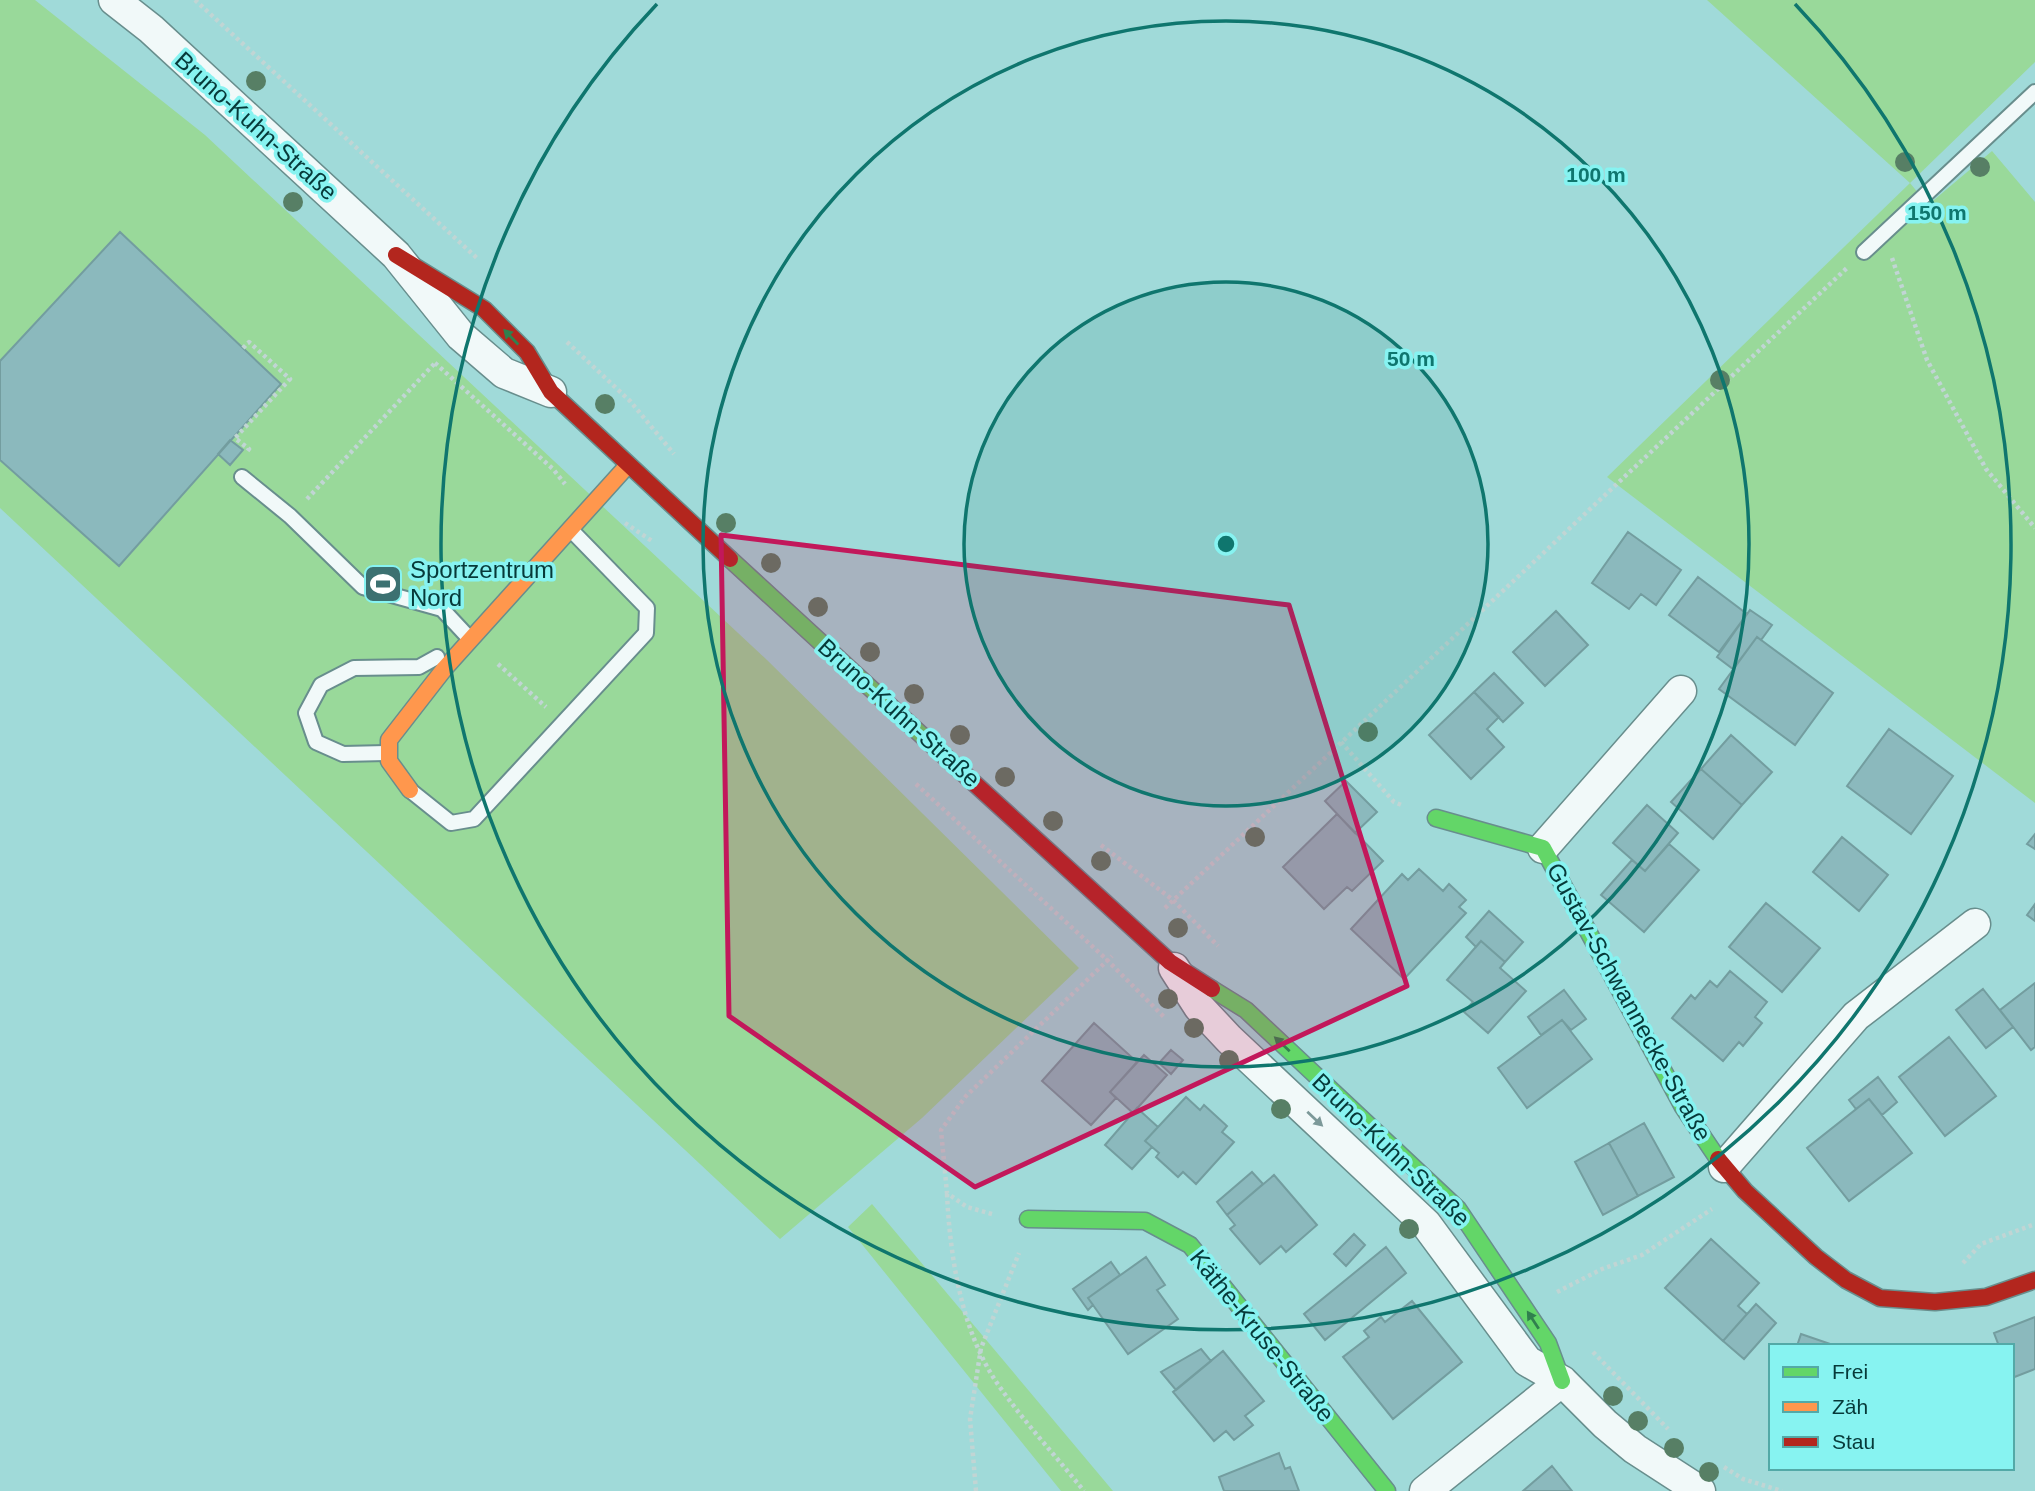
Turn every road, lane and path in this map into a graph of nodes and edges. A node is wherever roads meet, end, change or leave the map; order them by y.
1 (114, 0) edge
2 (195, 0) edge
3 (2035, 92) edge
4 (1884, 234) junction
5 (1864, 252) joint
6 (479, 260) dead end
7 (560, 335) dead end
8 (243, 348) dead end
9 (551, 392) joint
10 (660, 435) dead end
11 (239, 461) dead end
12 (628, 465) junction
13 (242, 477) dead end
14 (596, 504) junction
15 (290, 516) junction
16 (2035, 528) edge
17 (571, 530) junction
18 (653, 541) dead end
19 (470, 639) junction
20 (1681, 691) dead end
21 (562, 722) junction
22 (1341, 742) junction
23 (386, 753) junction
24 (910, 778) dead end
25 (410, 790) joint
26 (1436, 818) joint
27 (1543, 848) junction
28 (1975, 924) dead end
29 (1140, 933) junction
30 (1107, 960) junction
31 (1170, 961) joint
32 (1169, 1022) dead end
33 (1724, 1167) junction
34 (1745, 1191) junction
35 (947, 1193) junction
36 (1028, 1219) junction
37 (2035, 1224) edge
38 (2035, 1280) edge
39 (1550, 1295) dead end
40 (1952, 1300) junction
41 (1585, 1343) dead end
42 (981, 1348) junction
43 (1562, 1381) junction
44 (1675, 1436) dead end
45 (1721, 1465) dead end
46 (976, 1491) edge
47 (1084, 1491) edge
48 (1387, 1491) edge
49 (1425, 1491) edge
50 (1700, 1491) edge
51 (1782, 1491) edge

1 - 9 street, Bruno-Kuhn-Straße
2 - 6 path
3 - 4 lane
4 - 5 lane
4 - 16 path
5 - 22 path
7 - 10 path
8 - 11 path
9 - 12 street, Bruno-Kuhn-Straße
12 - 14 street
12 - 29 street, Bruno-Kuhn-Straße
13 - 15 lane
14 - 15 path
14 - 17 street
14 - 18 path
15 - 19 lane
17 - 19 street
17 - 21 lane
19 - 21 path
19 - 23 street
19 - 23 lane
20 - 27 street, Gustav-Schwannecke-Straße
21 - 25 lane
22 - 26 path
22 - 29 path
23 - 25 street
24 - 30 path
26 - 27 street, Gustav-Schwannecke-Straße
27 - 33 street, Gustav-Schwannecke-Straße
28 - 33 street
29 - 30 path
29 - 31 street, Bruno-Kuhn-Straße
30 - 32 path
30 - 35 path
31 - 43 street, Bruno-Kuhn-Straße
33 - 34 street, Gustav-Schwannecke-Straße
34 - 39 path
34 - 40 street, Gustav-Schwannecke-Straße
35 - 36 path
35 - 42 path
36 - 42 path
36 - 48 street, Käthe-Kruse-Straße
37 - 40 path
38 - 40 street, Gustav-Schwannecke-Straße
41 - 44 path
42 - 46 path
42 - 47 path
43 - 49 street
43 - 50 street, Bruno-Kuhn-Straße
45 - 51 path

